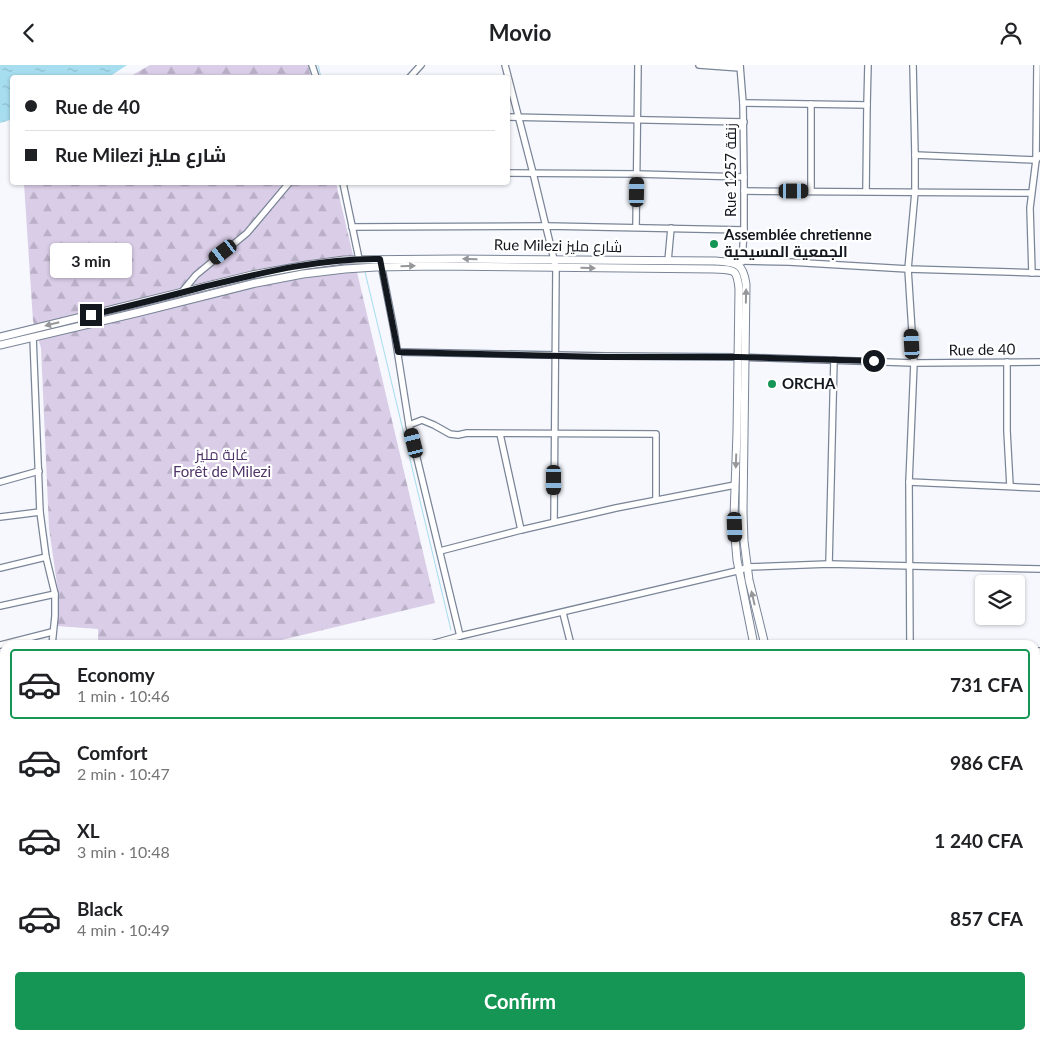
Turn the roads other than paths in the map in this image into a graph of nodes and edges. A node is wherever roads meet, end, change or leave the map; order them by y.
1 (421, 65) edge
2 (638, 65) edge
3 (699, 65) edge
4 (868, 65) edge
5 (913, 65) edge
6 (1037, 65) edge
7 (740, 67) edge
8 (412, 75) edge
9 (510, 84) edge
10 (743, 103) junction
11 (812, 104) junction
12 (866, 105) junction
13 (510, 117) edge
14 (519, 117) junction
15 (637, 119) junction
16 (744, 121) junction
17 (915, 155) junction
18 (1038, 157) edge
19 (510, 173) edge
20 (534, 173) junction
21 (637, 174) junction
22 (744, 177) junction
23 (287, 185) edge
24 (343, 185) edge
25 (744, 191) junction
26 (811, 191) junction
27 (866, 191) junction
28 (915, 192) junction
29 (1031, 193) junction
30 (352, 227) junction
31 (547, 227) junction
32 (636, 227) junction
33 (671, 228) junction
34 (744, 230) junction
35 (359, 259) junction
36 (668, 261) junction
37 (381, 263) junction
38 (741, 263) junction
39 (555, 264) junction
40 (908, 269) junction
41 (735, 272) junction
42 (1032, 273) junction
43 (1040, 273) edge
44 (181, 293) junction
45 (0, 337) edge
46 (33, 337) junction
47 (0, 345) edge
48 (398, 352) junction
49 (556, 355) junction
50 (741, 357) junction
51 (834, 360) junction
52 (1007, 362) junction
53 (1040, 362) edge
54 (914, 363) junction
55 (409, 425) junction
56 (554, 433) junction
57 (500, 434) junction
58 (39, 471) junction
59 (0, 482) edge
60 (908, 482) junction
61 (735, 485) junction
62 (1010, 487) junction
63 (1040, 488) edge
64 (656, 500) junction
65 (40, 512) junction
66 (0, 517) edge
67 (554, 522) junction
68 (522, 530) junction
69 (440, 551) junction
70 (46, 557) junction
71 (829, 563) junction
72 (909, 565) junction
73 (747, 567) junction
74 (0, 568) edge
75 (1040, 569) edge
76 (739, 570) junction
77 (55, 594) junction
78 (0, 606) edge
79 (563, 613) junction
80 (52, 632) junction
81 (460, 636) junction
82 (20, 640) edge
83 (52, 640) edge
84 (452, 640) edge
85 (570, 640) edge
86 (753, 640) edge
87 (764, 640) edge
88 (910, 640) edge

1 - 8 street
2 - 15 street
3 - 7 street
4 - 12 street
5 - 17 street
6 - 18 street
7 - 10 street, Rue 1257 زنقة
9 - 14 street
10 - 11 street
10 - 16 street, Rue 1257 زنقة
11 - 12 street
11 - 26 street
12 - 27 street
13 - 14 street
14 - 15 street
14 - 20 street
15 - 16 street
15 - 21 street
16 - 22 street, Rue 1257 زنقة
17 - 18 street
17 - 28 street
18 - 29 street
19 - 20 street
20 - 21 street
20 - 31 street
21 - 22 street
21 - 32 street
22 - 25 street, Rue 1257 زنقة
23 - 44 street
24 - 30 street
25 - 26 street
25 - 34 street, Rue 1257 زنقة
26 - 27 street
27 - 28 street
28 - 29 street
28 - 40 street
29 - 42 street
30 - 31 street
30 - 35 street
31 - 32 street
31 - 39 street
32 - 33 street
33 - 34 street
33 - 36 street
34 - 38 street, Rue 1257 زنقة
35 - 37 street, Rue Milezi شارع مليز
35 - 44 street, Rue Milezi شارع مليز
36 - 38 street, Rue Milezi شارع مليز
36 - 39 street, Rue Milezi شارع مليز
37 - 39 street, Rue Milezi شارع مليز
37 - 46 street, Rue Milezi شارع مليز
37 - 48 street
38 - 40 street
38 - 41 street
50 -> 38 street
39 -> 41 street, Rue Milezi شارع مليز
39 - 49 street
40 - 42 street
40 - 54 street
41 - 50 street
42 - 43 street
44 -> 45 street, Rue Milezi شارع مليز
46 - 47 street, Rue Milezi شارع مليز
46 - 58 street
48 - 49 street, Rue de 40
48 - 55 street
49 - 50 street, Rue de 40
49 - 56 street
50 - 51 street, Rue de 40
50 -> 61 street
50 - 73 street
51 - 54 street, Rue de 40
51 - 71 street
52 - 53 street, Rue de 40
52 - 54 street, Rue de 40
52 - 62 street
54 - 60 street
55 - 57 street
55 - 69 street
56 - 57 street
56 - 64 street
56 - 67 street
57 - 68 street
58 - 59 street
58 - 65 street
60 - 62 street
60 - 72 street
61 - 64 street
61 - 76 street
62 - 63 street
64 - 67 street
65 - 66 street
65 - 70 street
67 - 68 street
68 - 69 street
69 - 81 street
70 - 74 street
70 - 77 street
71 - 72 street
71 - 73 street
72 - 75 street
72 - 88 street
73 - 76 street
87 -> 73 street
76 - 79 street
76 - 86 street
77 - 78 street
77 - 80 street
79 - 81 street
79 - 85 street
80 - 82 street
80 - 83 street
81 - 84 street

